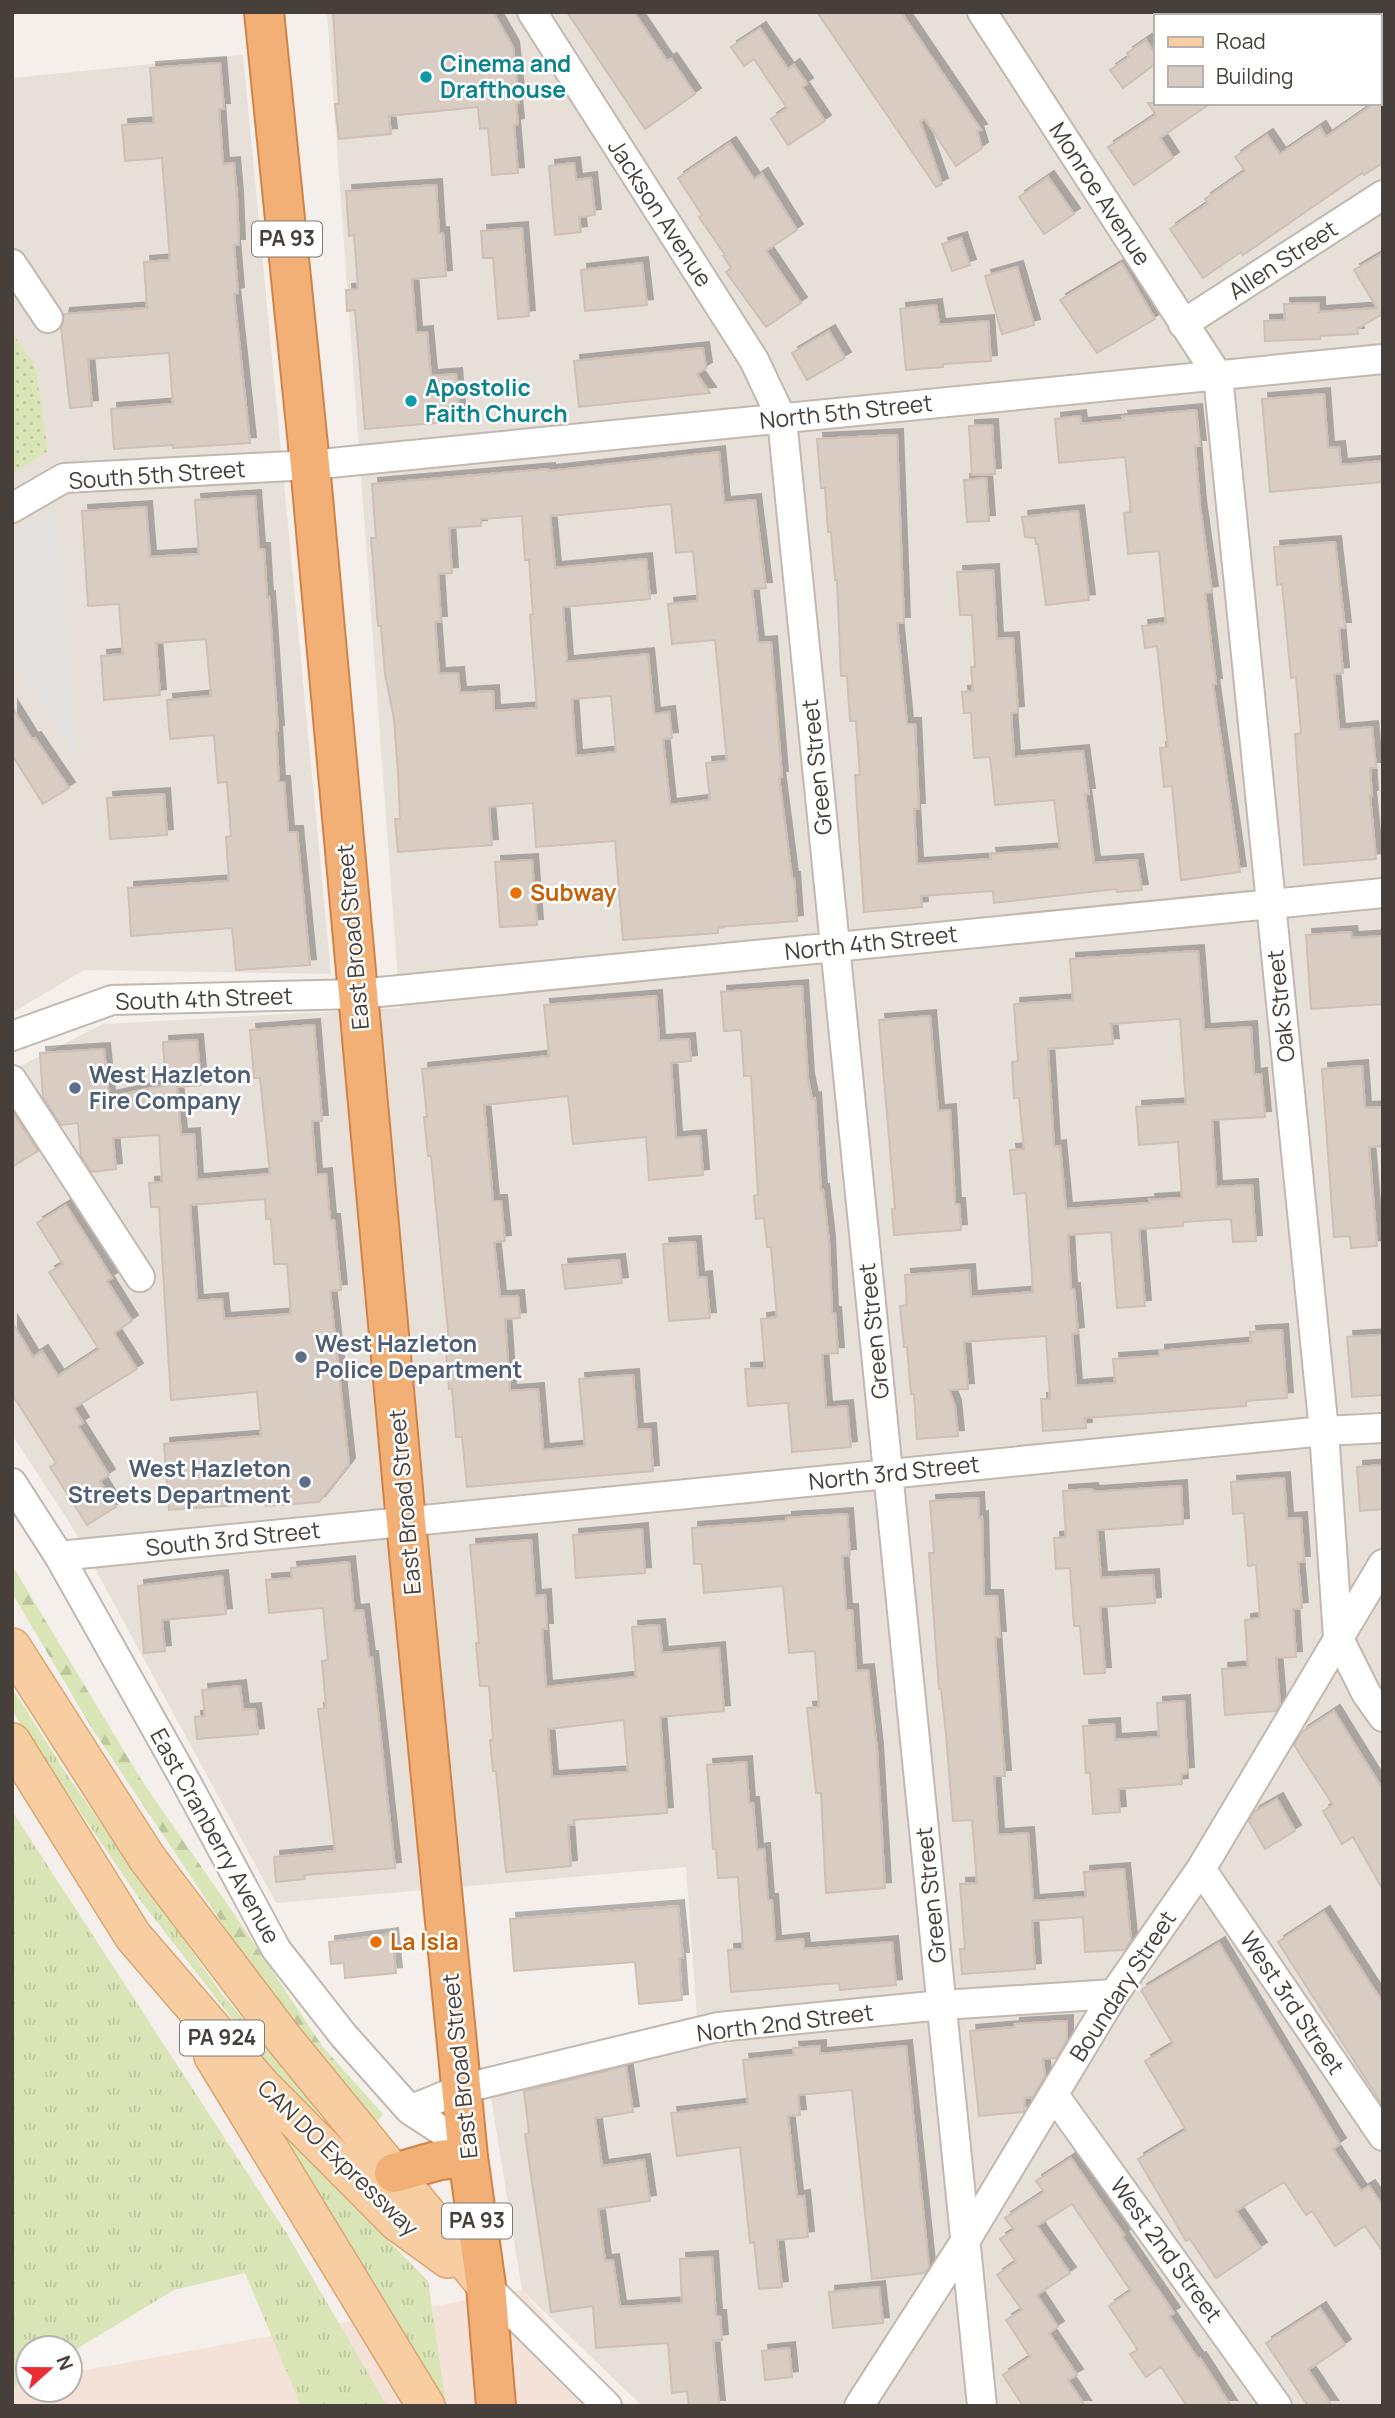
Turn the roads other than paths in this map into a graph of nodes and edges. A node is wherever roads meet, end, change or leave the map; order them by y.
1 (264, 12) edge
2 (532, 12) edge
3 (982, 12) edge
4 (1383, 195) edge
5 (12, 264) edge
6 (48, 318) dead end
7 (1183, 324) junction
8 (1383, 359) edge
9 (1218, 376) junction
10 (782, 419) junction
11 (310, 466) junction
12 (12, 508) edge
13 (1383, 893) edge
14 (1271, 904) junction
15 (835, 947) junction
16 (359, 994) junction
17 (12, 1036) edge
18 (12, 1080) edge
19 (140, 1277) dead end
20 (1383, 1428) edge
21 (1324, 1431) junction
22 (888, 1474) junction
23 (12, 1483) edge
24 (406, 1522) junction
25 (59, 1556) junction
26 (1383, 1564) edge
27 (1338, 1637) junction
28 (12, 1647) edge
29 (1383, 1717) edge
30 (12, 1742) edge
31 (1201, 1869) junction
32 (133, 1936) junction
33 (1114, 1994) junction
34 (942, 2005) junction
35 (461, 2089) junction
36 (1054, 2095) junction
37 (410, 2110) junction
38 (1383, 2136) edge
39 (468, 2152) junction
40 (394, 2173) junction
41 (964, 2243) junction
42 (486, 2286) junction
43 (426, 2406) edge
44 (496, 2406) edge
45 (607, 2406) edge
46 (859, 2406) edge
47 (982, 2406) edge
48 (1277, 2406) edge

1 - 11 highway, PA 93
2 - 10 street, Jackson Avenue
3 - 7 street, Monroe Avenue
4 - 7 street, Allen Street
5 - 6 street
7 - 9 street, Monroe Avenue
8 - 9 street, North 5th Street
9 - 10 street, North 5th Street
9 - 14 street, Oak Street
10 - 11 street, North 5th Street
10 - 15 street, Green Street
11 - 12 street, South 5th Street
11 - 16 highway, East Broad Street / PA 93
13 - 14 street, North 4th Street
14 - 15 street, North 4th Street
14 - 21 street, Oak Street
15 - 16 street, North 4th Street
15 - 22 street, Green Street
16 - 17 street, South 4th Street
16 - 24 highway, East Broad Street / PA 93
18 - 19 street
20 - 21 street, North 3rd Street
21 - 22 street, North 3rd Street
21 - 27 street, Oak Street
22 - 24 street, North 3rd Street
22 - 34 street, Green Street
23 - 25 street, East Cranberry Avenue
24 - 25 street, South 3rd Street
24 - 35 highway, East Broad Street / PA 93
25 - 37 street, East Cranberry Avenue
26 - 27 street, Boundary Street
27 - 29 street
27 - 31 street, Boundary Street
28 - 40 main road, CAN DO Expressway / PA 924
30 - 32 main road, CAN DO Expressway / PA 924
31 - 33 street, Boundary Street
31 - 38 street, West 3rd Street
32 - 42 main road, CAN DO Expressway / PA 924
32 - 43 main road
33 - 34 street, North 2nd Street
33 - 36 street, Boundary Street
34 - 35 street, North 2nd Street
34 - 41 street, Green Street
35 - 37 street, North 2nd Street
35 - 39 highway, East Broad Street / PA 93
36 - 41 street, Boundary Street
36 - 48 street, West 2nd Street
37 - 39 street, East Cranberry Avenue
39 - 40 highway
39 - 42 highway, East Broad Street / PA 93
40 - 42 main road, CAN DO Expressway
41 - 46 street, Boundary Street
41 - 47 street, Green Street
42 - 44 highway, PA 93
42 - 45 street

